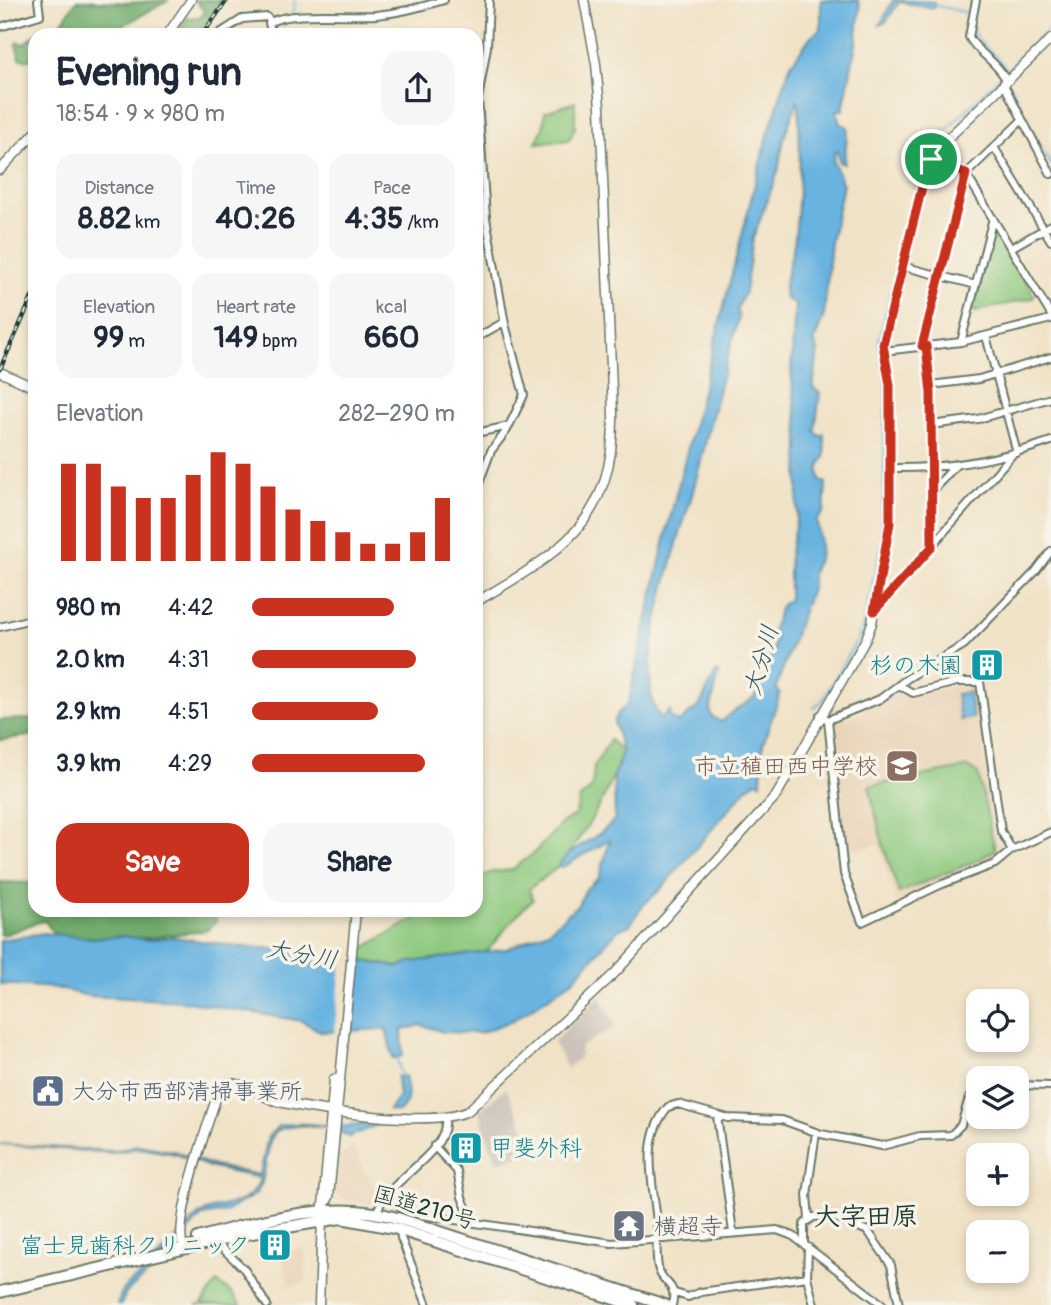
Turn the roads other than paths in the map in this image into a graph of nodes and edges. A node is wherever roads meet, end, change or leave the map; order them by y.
1 (38, 0) edge
2 (191, 0) edge
3 (444, 0) edge
4 (489, 0) edge
5 (584, 0) edge
6 (976, 0) edge
7 (271, 21) junction
8 (0, 27) edge
9 (172, 28) edge
10 (229, 28) edge
11 (272, 28) edge
12 (1051, 39) edge
13 (483, 70) edge
14 (1004, 81) junction
15 (1021, 121) junction
16 (28, 140) edge
17 (994, 147) junction
18 (933, 157) junction
19 (0, 170) edge
20 (966, 174) junction
21 (1051, 174) edge
22 (483, 183) edge
23 (485, 216) joint
24 (993, 218) junction
25 (1051, 225) edge
26 (1044, 229) junction
27 (1051, 241) edge
28 (1011, 248) junction
29 (902, 266) junction
30 (940, 275) junction
31 (976, 285) junction
32 (1051, 317) edge
33 (505, 322) junction
34 (483, 334) edge
35 (986, 336) junction
36 (961, 342) junction
37 (924, 346) junction
38 (884, 351) junction
39 (1051, 357) edge
40 (0, 372) edge
41 (995, 374) junction
42 (28, 384) edge
43 (931, 385) junction
44 (1051, 398) edge
45 (1006, 411) junction
46 (931, 425) junction
47 (509, 426) junction
48 (483, 432) edge
49 (1051, 440) edge
50 (1014, 454) junction
51 (957, 464) junction
52 (931, 467) junction
53 (890, 468) junction
54 (483, 474) edge
55 (931, 492) junction
56 (932, 547) junction
57 (1051, 551) edge
58 (483, 598) edge
59 (874, 611) junction
60 (28, 620) edge
61 (0, 627) edge
62 (899, 685) junction
63 (824, 717) junction
64 (1051, 832) edge
65 (1012, 850) junction
66 (354, 917) edge
67 (1029, 1085) edge
68 (1051, 1086) edge
69 (966, 1108) edge
70 (334, 1110) junction
71 (717, 1115) junction
72 (445, 1118) junction
73 (816, 1132) junction
74 (434, 1146) junction
75 (387, 1196) junction
76 (377, 1212) junction
77 (322, 1214) junction
78 (809, 1219) junction
79 (472, 1222) junction
80 (400, 1230) junction
81 (733, 1233) junction
82 (656, 1240) junction
83 (215, 1241) junction
84 (182, 1242) junction
85 (806, 1246) junction
86 (89, 1272) junction
87 (807, 1277) junction
88 (0, 1292) edge
89 (675, 1293) junction
90 (267, 1305) edge
91 (319, 1305) edge
92 (427, 1305) edge
93 (633, 1305) edge
94 (665, 1305) edge
95 (672, 1305) edge
96 (814, 1305) edge
97 (883, 1305) edge
98 (899, 1305) edge

1 - 8 street
2 - 9 street
3 - 7 street
4 - 13 street
5 - 58 street
6 - 14 street
7 - 10 street
7 - 11 street
12 - 14 street
14 - 15 street
14 - 18 street
15 - 17 street
15 - 21 street
16 - 19 street
17 - 20 street
17 - 26 street
18 - 20 street
18 - 29 street
20 - 24 street
20 - 30 street
22 - 23 street
23 - 33 street
24 - 28 street
24 - 31 street
25 - 26 street
26 - 27 street
26 - 28 street
28 - 32 street
29 - 30 street
29 - 38 street
30 - 31 street
30 - 37 street
31 - 36 street
32 - 35 street
33 - 34 street
33 - 47 street
35 - 36 street
35 - 41 street
36 - 37 street
37 - 38 street
37 - 43 street
38 - 53 street
39 - 41 street
40 - 42 street
41 - 43 street
41 - 45 street
43 - 46 street
44 - 45 street
45 - 46 street
45 - 50 street
46 - 52 street
47 - 48 street
47 - 54 street
49 - 50 street
50 - 51 street
50 - 56 street
51 - 52 street
51 - 55 street
52 - 53 street
52 - 55 street
53 - 59 street
55 - 56 street
56 - 59 street
57 - 62 street
59 - 63 street
60 - 61 street
62 - 63 street
62 - 65 street
63 - 65 street
63 - 72 street
64 - 65 street
66 - 70 street
67 - 68 street
69 - 73 street
70 - 72 street
70 - 77 street
70 - 84 street
71 - 73 street
71 - 81 street
71 - 82 street
72 - 74 street
73 - 78 street
74 - 75 street
74 - 79 street
75 - 76 street
75 - 79 street
76 - 77 highway, 国道210号
76 - 94 highway, 国道210号
77 - 80 highway, 国道210号
77 - 83 highway, 国道210号
77 - 84 highway, 国道210号
77 - 91 street
78 - 85 street
78 - 98 street
79 - 82 street
80 - 92 street
80 - 93 highway, 国道210号
81 - 82 street
81 - 85 street
82 - 89 street
83 - 86 highway, 国道210号
83 - 90 street
84 - 86 highway, 国道210号
85 - 87 street
85 - 97 street
86 - 88 highway, 国道210号
87 - 89 street
87 - 96 street
89 - 95 street

